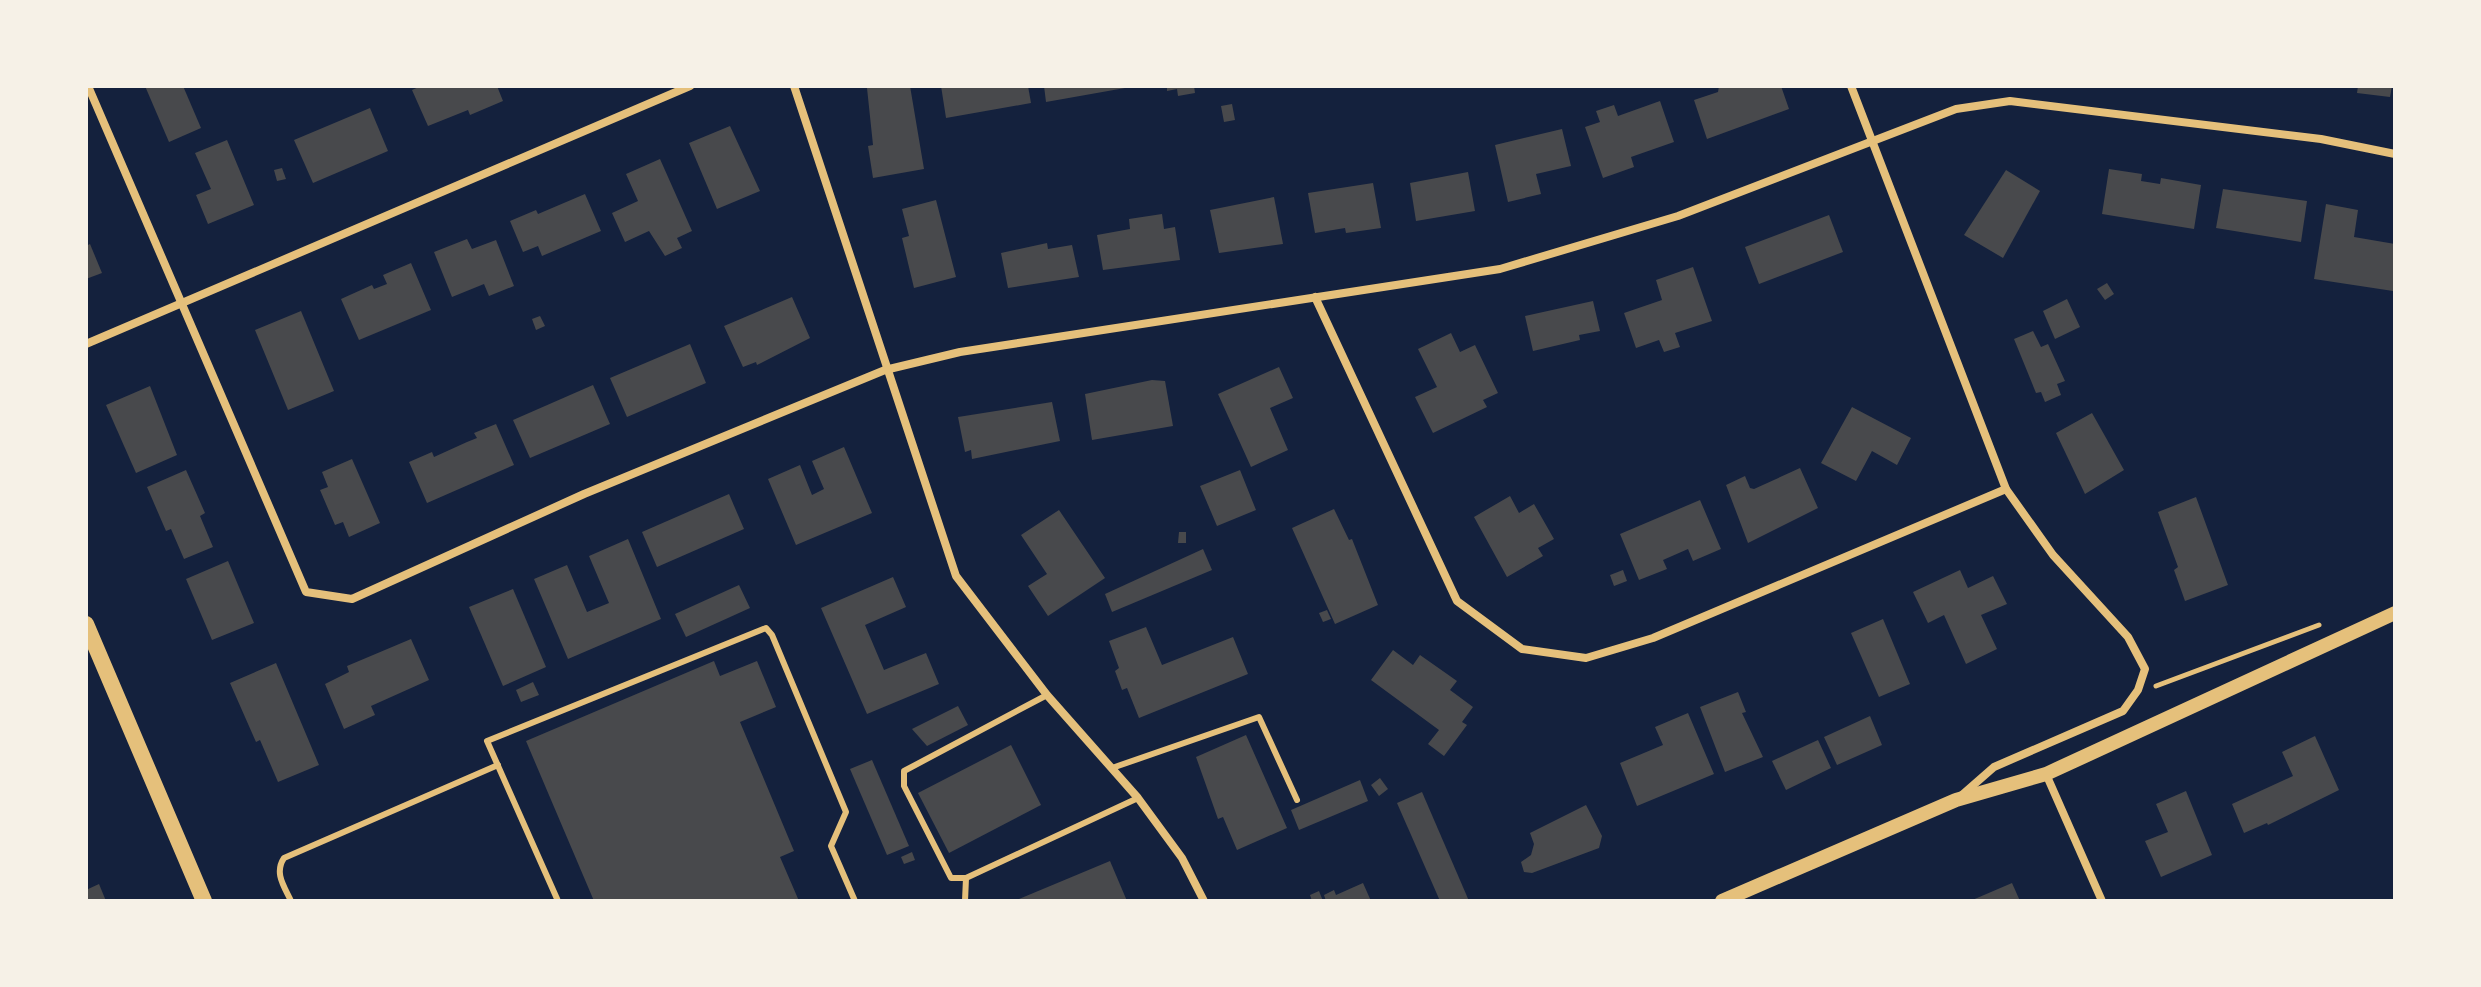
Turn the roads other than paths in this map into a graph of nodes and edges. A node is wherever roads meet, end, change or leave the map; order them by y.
1 (88, 86) edge
2 (690, 86) edge
3 (794, 86) edge
4 (1851, 86) edge
5 (1873, 139) junction
6 (2395, 154) edge
7 (1315, 297) junction
8 (183, 302) junction
9 (86, 344) edge
10 (885, 370) junction
11 (2006, 489) junction
12 (2395, 613) edge
13 (86, 624) edge
14 (1047, 695) junction
15 (498, 765) junction
16 (1112, 768) junction
17 (2046, 774) junction
18 (1138, 798) junction
19 (1297, 800) dead end
20 (1956, 800) junction
21 (966, 878) junction
22 (204, 901) edge
23 (291, 901) edge
24 (558, 901) edge
25 (855, 901) edge
26 (965, 901) edge
27 (1204, 901) edge
28 (1722, 901) edge
29 (2102, 901) edge

1 - 8 street
2 - 8 street
3 - 10 street
4 - 5 street
5 - 6 street
5 - 7 street
5 - 11 street
7 - 10 street
7 - 11 street
8 - 9 street
8 - 10 street
10 - 14 street
11 - 20 street
12 - 17 street
13 - 22 main road
14 - 16 street
14 - 21 lane
15 - 23 lane
15 - 24 lane
15 - 25 lane
16 - 18 street
16 - 19 lane
17 - 20 street
17 - 29 street
18 - 21 lane
18 - 27 street
20 - 28 street
21 - 26 lane

